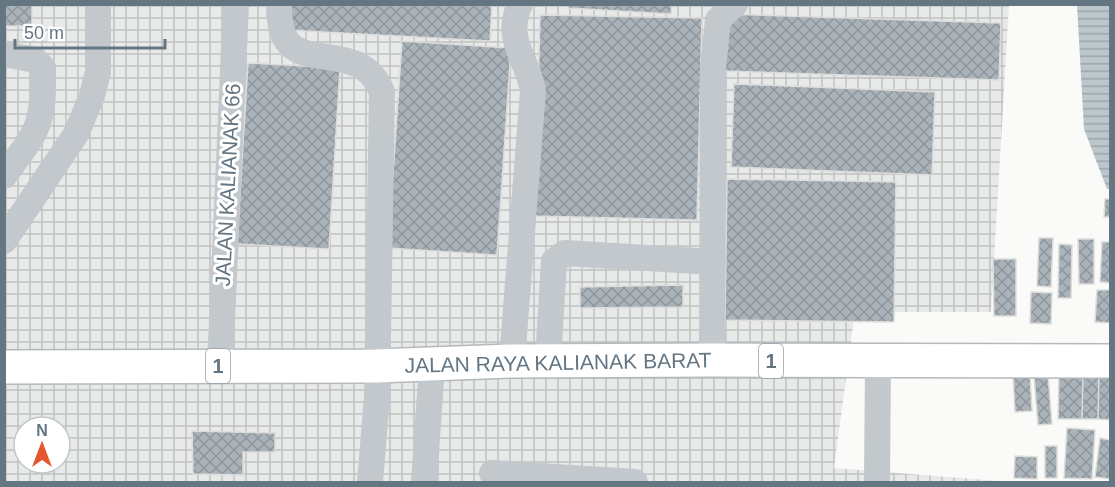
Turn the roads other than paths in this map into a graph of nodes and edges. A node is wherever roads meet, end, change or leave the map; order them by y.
1 (98, 4) edge
2 (236, 4) edge
3 (279, 4) edge
4 (520, 4) edge
5 (735, 4) edge
6 (4, 54) edge
7 (4, 140) edge
8 (30, 141) junction
9 (4, 176) edge
10 (4, 241) edge
11 (713, 262) junction
12 (712, 360) junction
13 (512, 361) junction
14 (548, 361) junction
15 (1110, 361) edge
16 (878, 362) junction
17 (432, 365) junction
18 (220, 366) junction
19 (376, 366) junction
20 (4, 367) edge
21 (492, 473) dead end
22 (370, 483) edge
23 (424, 483) edge
24 (635, 483) edge
25 (877, 483) edge

1 - 10 lane
2 - 18 lane, JALAN KALIANAK 66
3 - 19 lane
4 - 13 lane
5 - 11 lane
6 - 8 lane
7 - 8 lane
8 - 9 lane
11 - 12 lane
11 - 14 lane
12 - 14 highway, JALAN RAYA KALIANAK BARAT / 1
12 - 16 highway, JALAN RAYA KALIANAK BARAT / 1
13 - 14 highway, JALAN RAYA KALIANAK BARAT / 1
13 - 17 highway, JALAN RAYA KALIANAK BARAT / 1
15 - 16 highway, JALAN RAYA KALIANAK BARAT / 1
16 - 25 lane
17 - 19 highway, JALAN RAYA KALIANAK BARAT / 1
17 - 23 lane
18 - 19 highway, JALAN RAYA KALIANAK BARAT / 1
18 - 20 highway, JALAN RAYA KALIANAK BARAT / 1
19 - 22 lane
21 - 24 lane

